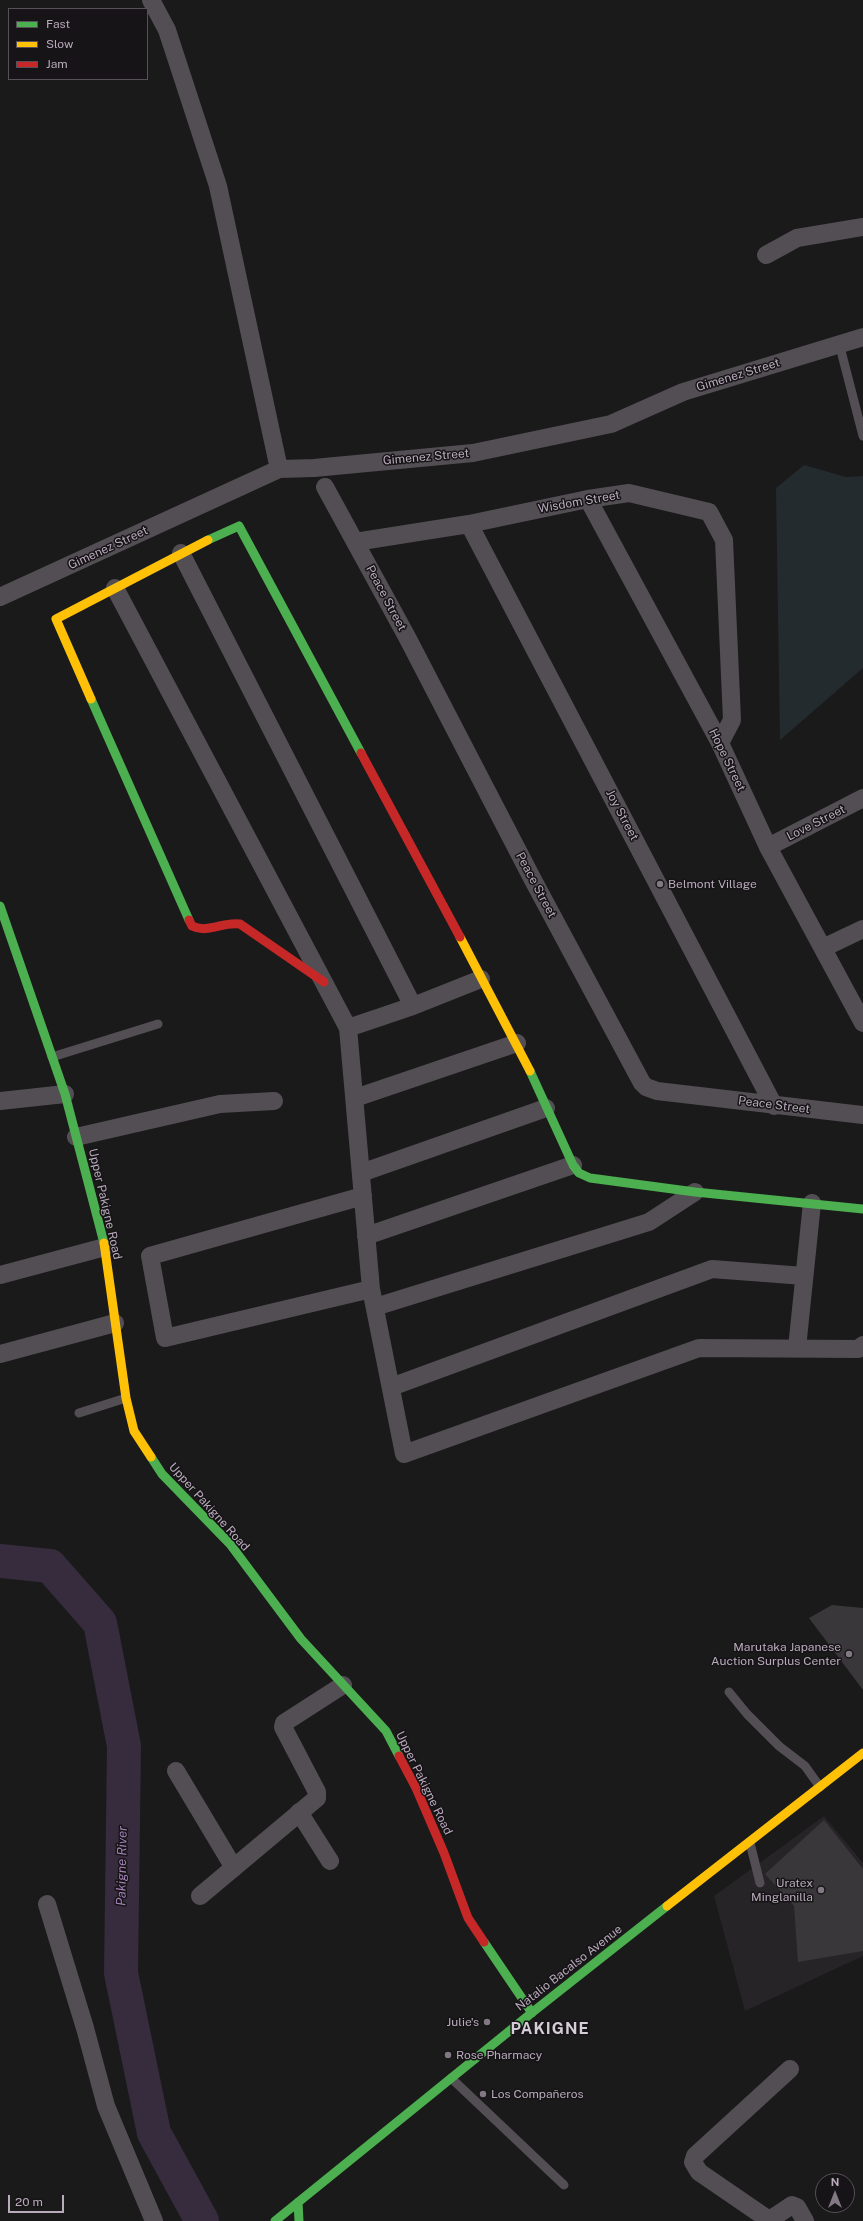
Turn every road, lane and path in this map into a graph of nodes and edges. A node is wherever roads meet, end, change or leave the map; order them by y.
1 (151, 0) edge
2 (863, 227) edge
3 (766, 255) dead end
4 (863, 337) edge
5 (839, 343) junction
6 (863, 436) edge
7 (279, 469) junction
8 (325, 488) dead end
9 (588, 499) junction
10 (469, 524) junction
11 (356, 542) junction
12 (181, 553) junction
13 (115, 588) junction
14 (0, 597) edge
15 (720, 743) junction
16 (863, 798) edge
17 (768, 848) junction
18 (0, 906) edge
19 (863, 929) edge
20 (823, 948) junction
21 (481, 979) junction
22 (324, 982) junction
23 (413, 1006) junction
24 (863, 1023) edge
25 (158, 1024) dead end
26 (348, 1028) junction
27 (517, 1043) junction
28 (52, 1058) junction
29 (65, 1094) junction
30 (354, 1098) junction
31 (0, 1101) edge
32 (274, 1101) dead end
33 (774, 1106) junction
34 (546, 1108) junction
35 (863, 1115) edge
36 (76, 1137) junction
37 (573, 1165) junction
38 (361, 1173) junction
39 (695, 1192) junction
40 (363, 1196) junction
41 (812, 1204) junction
42 (863, 1209) edge
43 (366, 1236) junction
44 (105, 1247) junction
45 (0, 1275) edge
46 (804, 1276) junction
47 (373, 1298) junction
48 (115, 1323) junction
49 (863, 1345) edge
50 (797, 1348) junction
51 (0, 1354) edge
52 (391, 1387) junction
53 (126, 1398) junction
54 (79, 1413) dead end
55 (343, 1685) junction
56 (729, 1692) dead end
57 (863, 1752) edge
58 (176, 1771) dead end
59 (820, 1787) junction
60 (299, 1812) junction
61 (750, 1842) junction
62 (330, 1861) dead end
63 (234, 1868) junction
64 (760, 1883) dead end
65 (200, 1896) dead end
66 (47, 1904) dead end
67 (532, 2013) junction
68 (790, 2068) dead end
69 (451, 2078) junction
70 (564, 2185) dead end
71 (298, 2202) junction
72 (154, 2221) edge
73 (275, 2221) edge
74 (299, 2221) edge
75 (768, 2221) edge
76 (805, 2221) edge

1 - 7 street
2 - 3 street
4 - 5 street, Gimenez Street
5 - 6 lane
5 - 7 street, Gimenez Street
7 - 14 street, Gimenez Street
8 - 11 street, Peace Street
9 - 10 street, Wisdom Street
9 - 15 street, Hope Street
9 - 15 street, Wisdom Street
10 - 11 street, Wisdom Street
10 - 33 street, Joy Street
11 - 33 street, Peace Street
12 - 13 main road
12 - 21 main road
12 - 23 street
13 - 22 street
13 - 22 main road
15 - 17 street, Hope Street
16 - 17 street, Love Street
17 - 20 street, Hope Street
18 - 28 main road, Upper Pakigne Road
19 - 20 street
20 - 24 street, Hope Street
21 - 23 street
21 - 27 main road
22 - 26 street
23 - 26 street
25 - 28 lane
26 - 30 street
27 - 30 street
27 - 34 main road
28 - 29 main road, Upper Pakigne Road
29 - 31 street
29 - 36 main road, Upper Pakigne Road
30 - 38 street
32 - 36 street
33 - 35 street, Peace Street
34 - 37 main road
34 - 38 street
36 - 44 main road, Upper Pakigne Road
37 - 39 main road
37 - 43 street
38 - 40 street
39 - 41 main road
39 - 47 street
40 - 43 street
40 - 47 street
41 - 42 main road
41 - 46 street
43 - 47 street
44 - 45 street
44 - 48 main road, Upper Pakigne Road
46 - 50 street
46 - 52 street
47 - 52 street
48 - 51 street
48 - 53 main road, Upper Pakigne Road
49 - 50 street
50 - 52 street
53 - 54 lane
53 - 55 main road, Upper Pakigne Road
55 - 60 street
55 - 67 main road, Upper Pakigne Road
56 - 59 lane
57 - 59 main road, Natalio Bacalso Avenue
58 - 63 street
59 - 61 main road, Natalio Bacalso Avenue
60 - 62 street
60 - 63 street
61 - 64 lane
61 - 67 main road, Natalio Bacalso Avenue
63 - 65 street
66 - 72 street
67 - 69 main road, Natalio Bacalso Avenue
68 - 75 street
69 - 70 lane
69 - 71 main road, Natalio Bacalso Avenue
71 - 73 main road, Natalio Bacalso Avenue
71 - 74 main road
75 - 76 street

